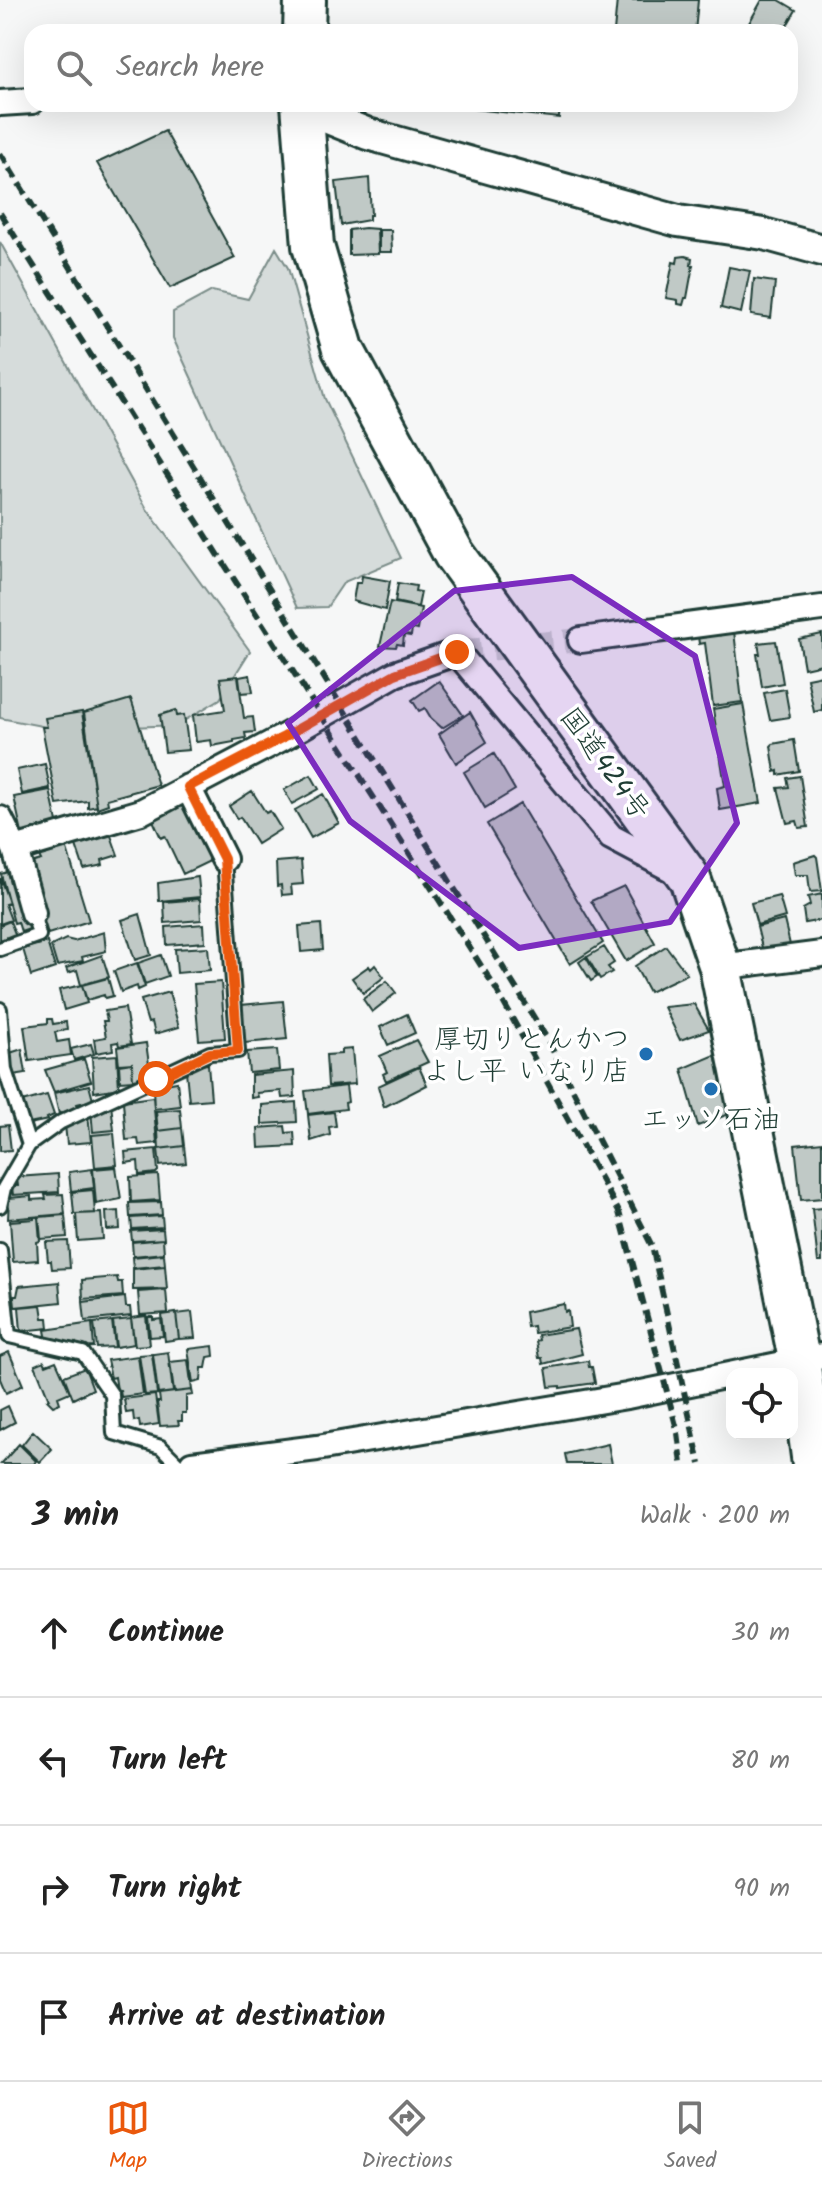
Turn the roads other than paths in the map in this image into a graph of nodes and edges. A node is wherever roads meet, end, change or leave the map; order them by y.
1 (305, 0) edge
2 (304, 24) edge
3 (24, 102) edge
4 (0, 103) edge
5 (297, 112) edge
6 (313, 112) edge
7 (822, 250) edge
8 (822, 608) edge
9 (581, 640) tunnel mouth
10 (188, 787) junction
11 (0, 819) edge
12 (15, 849) junction
13 (224, 859) joint
14 (690, 879) junction
15 (33, 913) joint
16 (0, 949) edge
17 (822, 954) edge
18 (720, 967) junction
19 (0, 1009) edge
20 (29, 1145) junction
21 (0, 1206) edge
22 (0, 1250) edge
23 (810, 1357) edge
24 (178, 1464) edge
25 (192, 1464) edge
26 (813, 1464) edge

1 - 2 highway
3 - 4 street
5 - 14 highway, 国道424号
6 - 7 street
8 - 9 street
10 - 12 street
10 - 13 street
10 - 14 street
11 - 12 street
12 - 15 street
13 - 20 lane
14 - 18 highway, 国道424号
15 - 16 lane
17 - 18 street
18 - 23 highway, 国道424号
19 - 20 lane
20 - 21 lane
22 - 24 lane
23 - 25 street
23 - 26 highway, 国道424号

